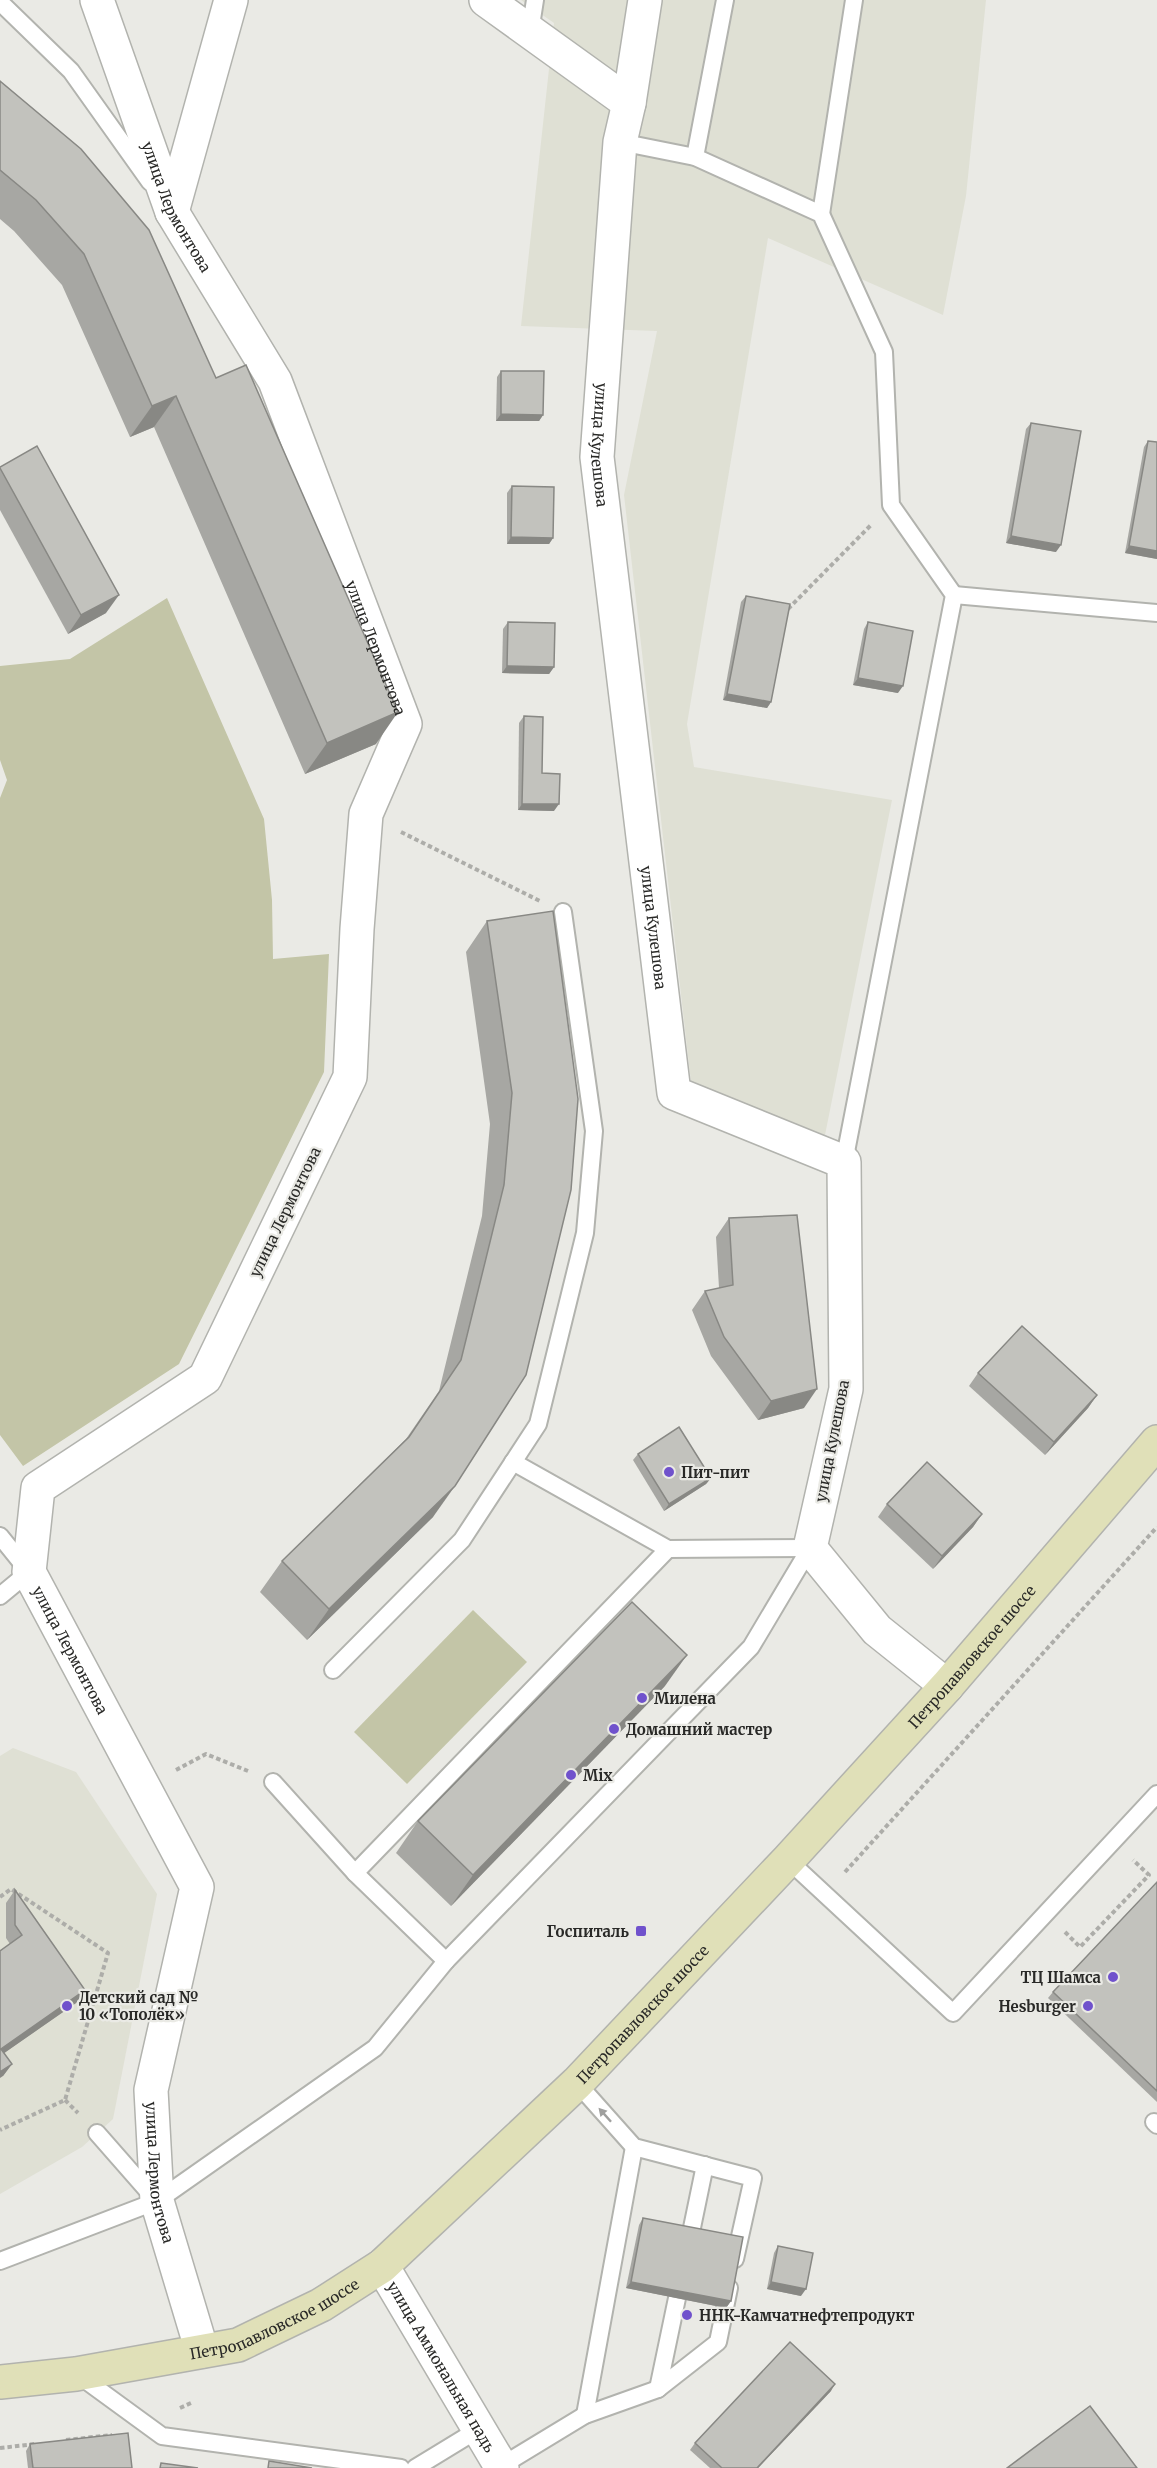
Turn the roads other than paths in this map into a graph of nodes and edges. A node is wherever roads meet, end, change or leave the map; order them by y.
1 (97, 0) edge
2 (231, 0) edge
3 (486, 0) edge
4 (645, 0) edge
5 (725, 0) edge
6 (854, 0) edge
7 (0, 2) edge
8 (532, 16) edge
9 (629, 104) junction
10 (620, 142) junction
11 (695, 157) junction
12 (172, 212) junction
13 (821, 213) junction
14 (954, 595) junction
15 (1157, 613) edge
16 (563, 912) road end
17 (844, 1162) junction
18 (1157, 1442) edge
19 (513, 1462) junction
20 (0, 1536) edge
21 (810, 1548) junction
22 (668, 1549) junction
23 (29, 1572) junction
24 (0, 1596) edge
25 (333, 1670) dead end
26 (947, 1686) junction
27 (273, 1782) road end
28 (1157, 1794) edge
29 (788, 1860) junction
30 (355, 1873) junction
31 (446, 1961) junction
32 (577, 2083) junction
33 (98, 2133) dead end
34 (634, 2146) junction
35 (705, 2165) junction
36 (157, 2201) junction
37 (0, 2261) edge
38 (382, 2266) junction
39 (202, 2351) junction
40 (76, 2374) junction
41 (0, 2382) edge
42 (658, 2389) junction
43 (585, 2415) junction
44 (479, 2429) junction
45 (501, 2467) edge
46 (401, 2468) edge
47 (415, 2468) edge

1 - 12 street, улица Лермонтова
2 - 12 street
3 - 8 street
4 - 9 street, улица Кулешова
5 - 11 lane
6 - 13 lane
7 - 12 lane
8 - 9 street
9 - 10 street, улица Кулешова
10 - 11 lane
10 - 17 street, улица Кулешова
11 - 13 lane
12 - 23 street, улица Лермонтова
13 - 14 lane
14 - 15 lane
14 - 17 lane
16 - 19 lane
17 - 21 street, улица Кулешова
18 - 26 main road, Петропавловское шоссе
19 - 22 lane
19 - 25 lane
20 - 23 lane
21 - 22 lane
21 - 26 street
21 - 31 lane
22 - 30 lane
23 - 24 lane
23 - 36 street, улица Лермонтова
26 - 29 main road, Петропавловское шоссе
27 - 30 lane
28 - 29 lane
29 - 32 main road, Петропавловское шоссе
30 - 31 lane
31 - 36 lane
34 -> 32 lane
32 - 38 main road, Петропавловское шоссе
33 - 36 lane
34 - 35 lane
34 - 43 lane
35 - 42 lane
35 - 42 lane
36 - 37 lane
36 - 39 street, улица Лермонтова
38 - 39 main road, Петропавловское шоссе
38 - 44 street, улица Аммональная падь
39 - 40 main road, Петропавловское шоссе
40 - 41 main road, Петропавловское шоссе
40 - 46 lane
42 - 43 lane
43 - 45 lane
44 - 45 street, улица Аммональная падь
44 - 47 lane

